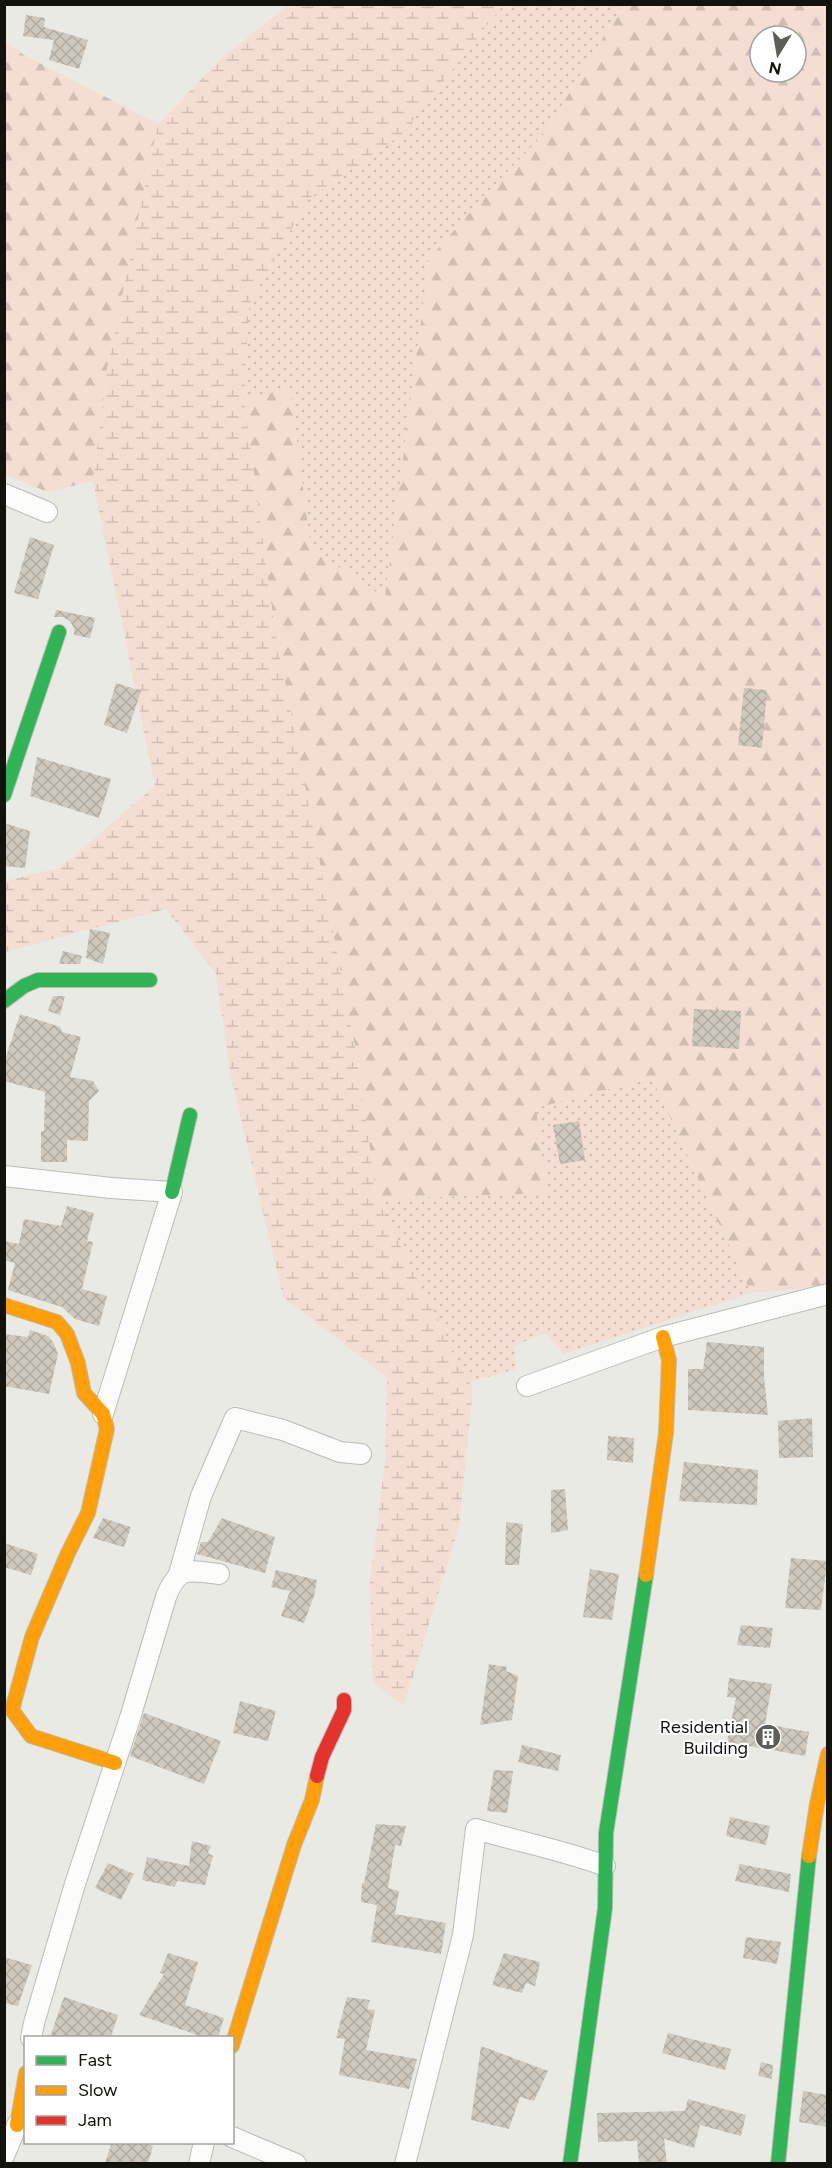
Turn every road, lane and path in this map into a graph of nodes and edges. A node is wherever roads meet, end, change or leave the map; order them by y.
1 (4, 494) edge
2 (47, 512) dead end
3 (59, 632) dead end
4 (4, 795) edge
5 (150, 980) dead end
6 (4, 1001) edge
7 (190, 1115) dead end
8 (4, 1176) edge
9 (172, 1192) junction
10 (828, 1294) edge
11 (4, 1305) edge
12 (663, 1337) junction
13 (527, 1386) dead end
14 (103, 1414) junction
15 (361, 1454) dead end
16 (178, 1574) junction
17 (219, 1574) dead end
18 (344, 1700) dead end
19 (828, 1754) edge
20 (115, 1763) junction
21 (604, 1866) junction
22 (32, 2036) edge
23 (234, 2040) edge
24 (24, 2092) edge
25 (21, 2121) edge
26 (234, 2138) edge
27 (204, 2144) edge
28 (4, 2156) edge
29 (199, 2163) edge
30 (296, 2163) edge
31 (405, 2163) edge
32 (570, 2163) edge
33 (778, 2163) edge

1 - 2 street
3 - 4 street
5 - 6 street
7 - 9 street
8 - 9 street
9 - 14 street
10 - 12 street
11 - 14 street
12 - 13 street
12 - 21 street
14 - 20 street
15 - 16 street
16 - 17 street
16 - 20 street
18 - 23 street
19 - 33 street
20 - 22 street
21 - 31 street
21 - 32 street
24 - 25 street
25 - 28 street
26 - 30 street
27 - 29 street

